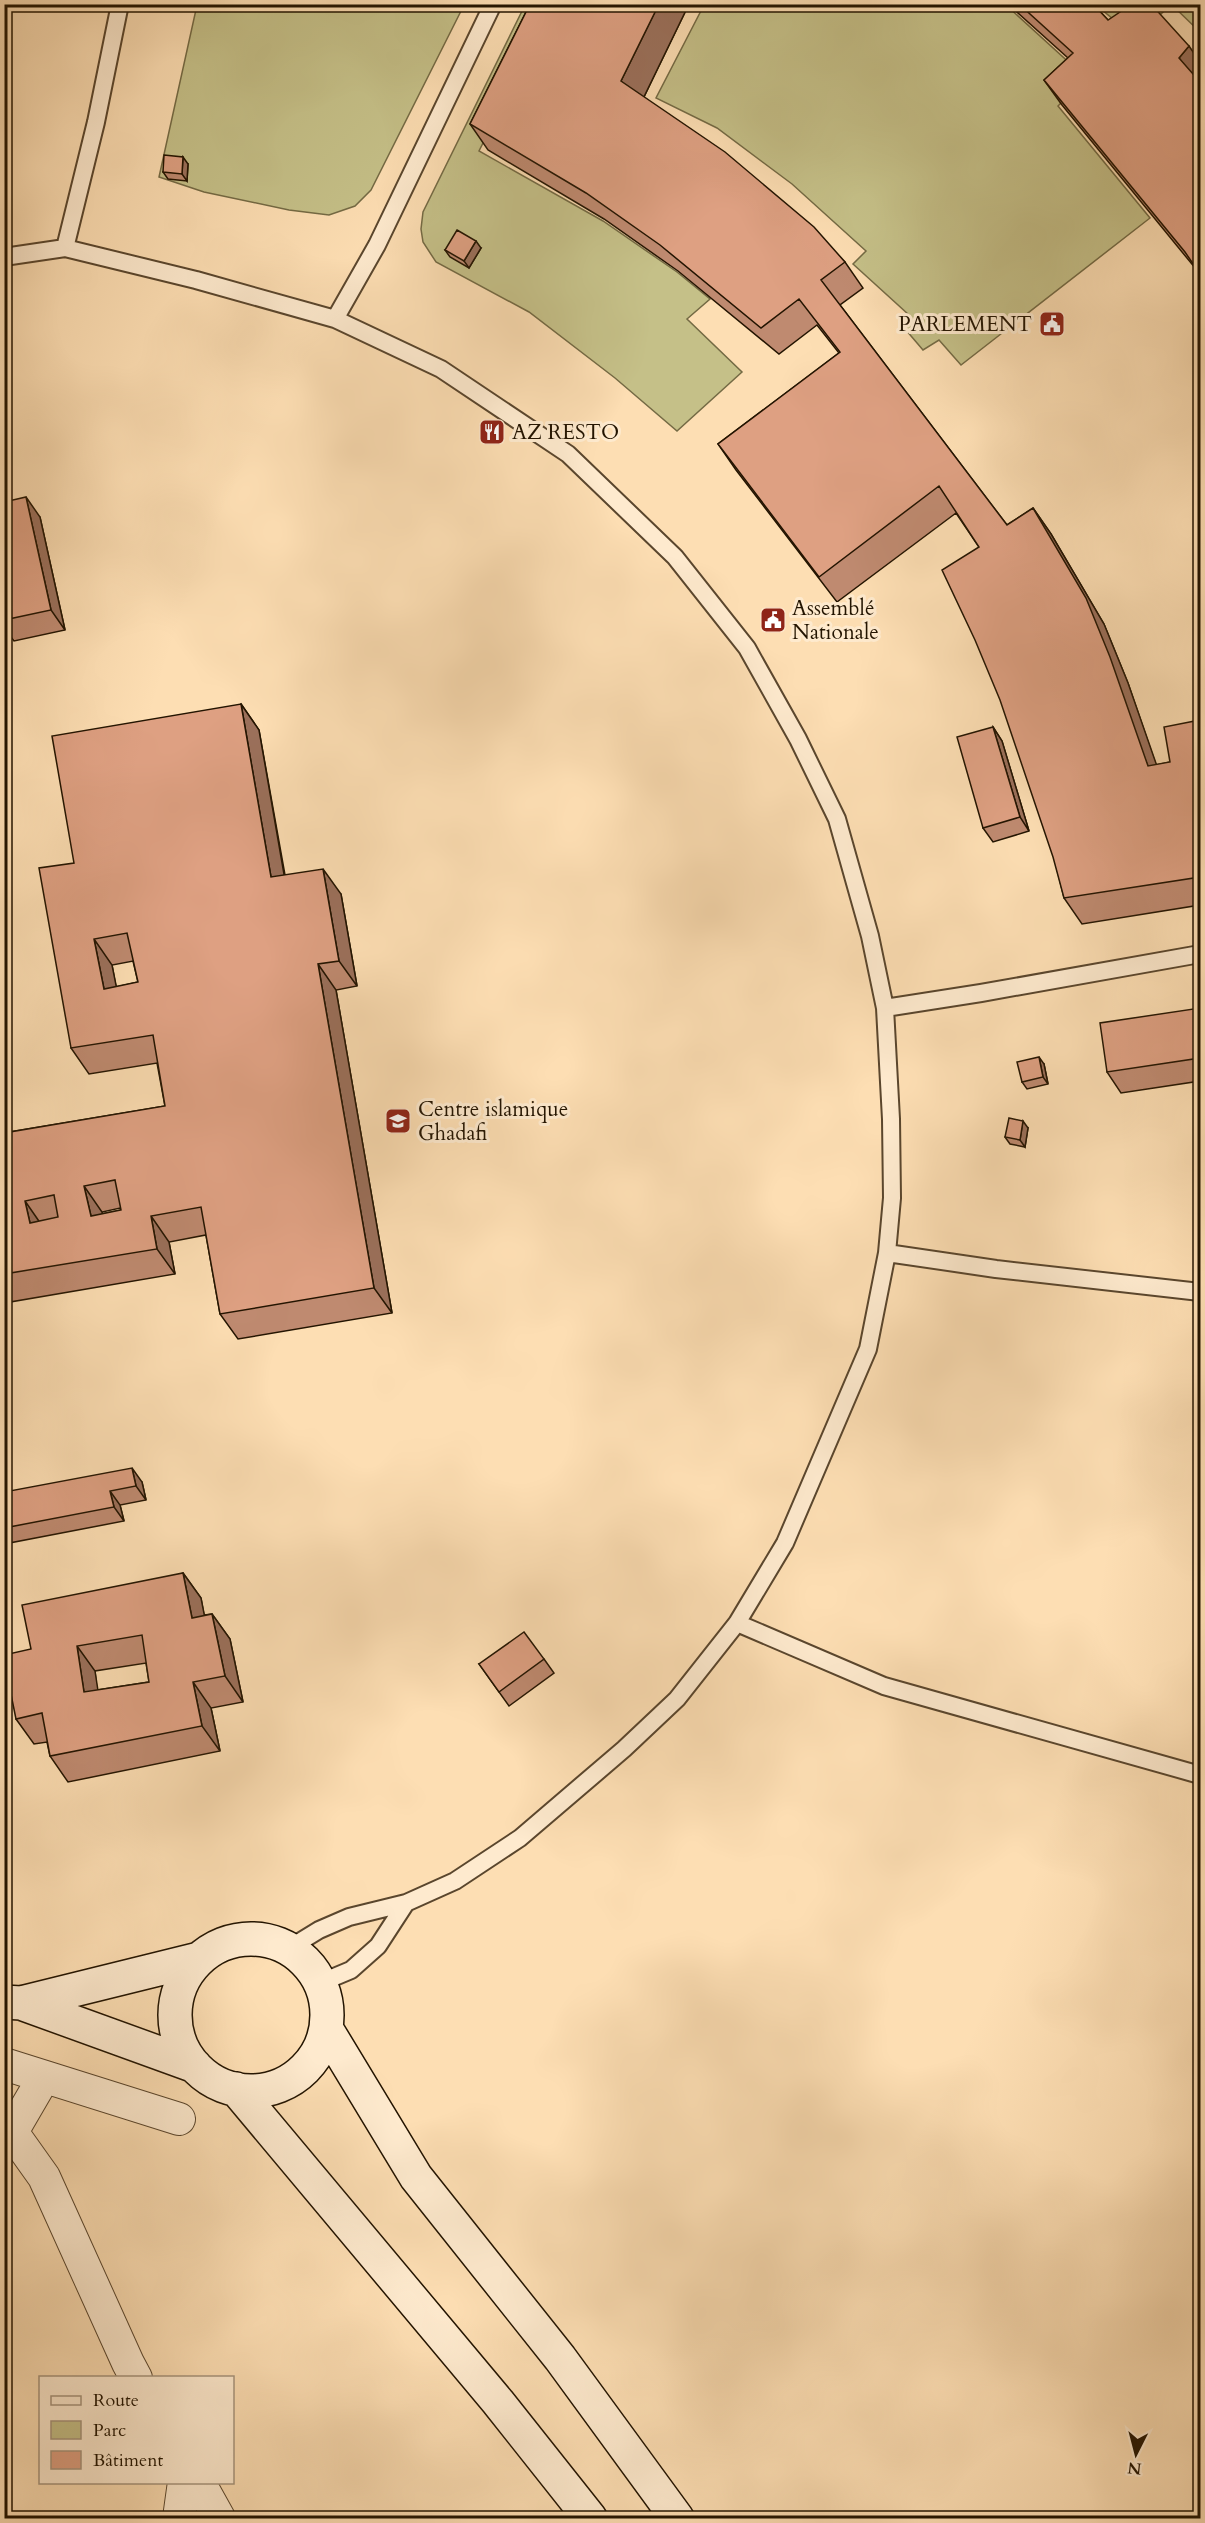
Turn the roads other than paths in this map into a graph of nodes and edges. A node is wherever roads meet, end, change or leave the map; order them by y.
1 (120, 4) edge
2 (493, 4) edge
3 (65, 249) junction
4 (4, 256) edge
5 (335, 319) junction
6 (1200, 954) edge
7 (885, 1008) junction
8 (887, 1253) junction
9 (1200, 1292) edge
10 (737, 1623) junction
11 (1200, 1775) edge
12 (406, 1903) junction
13 (288, 1948) junction
14 (199, 1959) junction
15 (320, 1983) junction
16 (13, 2003) edge
17 (327, 2030) junction
18 (4, 2064) edge
19 (195, 2066) junction
20 (44, 2077) junction
21 (236, 2089) junction
22 (179, 2118) dead end
23 (8, 2136) edge
24 (135, 2376) edge
25 (183, 2484) edge
26 (201, 2484) edge
27 (179, 2518) edge
28 (219, 2518) edge
29 (590, 2518) edge
30 (677, 2518) edge

1 - 3 lane
2 - 5 lane
3 - 4 lane
3 - 5 lane
5 - 7 lane
6 - 7 lane
7 - 8 lane
8 - 9 lane
8 - 10 lane
10 - 11 lane
10 - 12 lane
12 - 13 lane
12 - 15 lane
13 - 14 main road
13 - 15 main road
14 - 16 main road
14 - 19 main road
15 - 17 main road
16 - 19 main road
17 - 21 main road
17 - 30 main road
18 - 20 street
19 - 21 main road
20 - 22 street
20 - 23 street
21 - 29 main road
23 - 24 street
25 - 27 street
26 - 28 street

